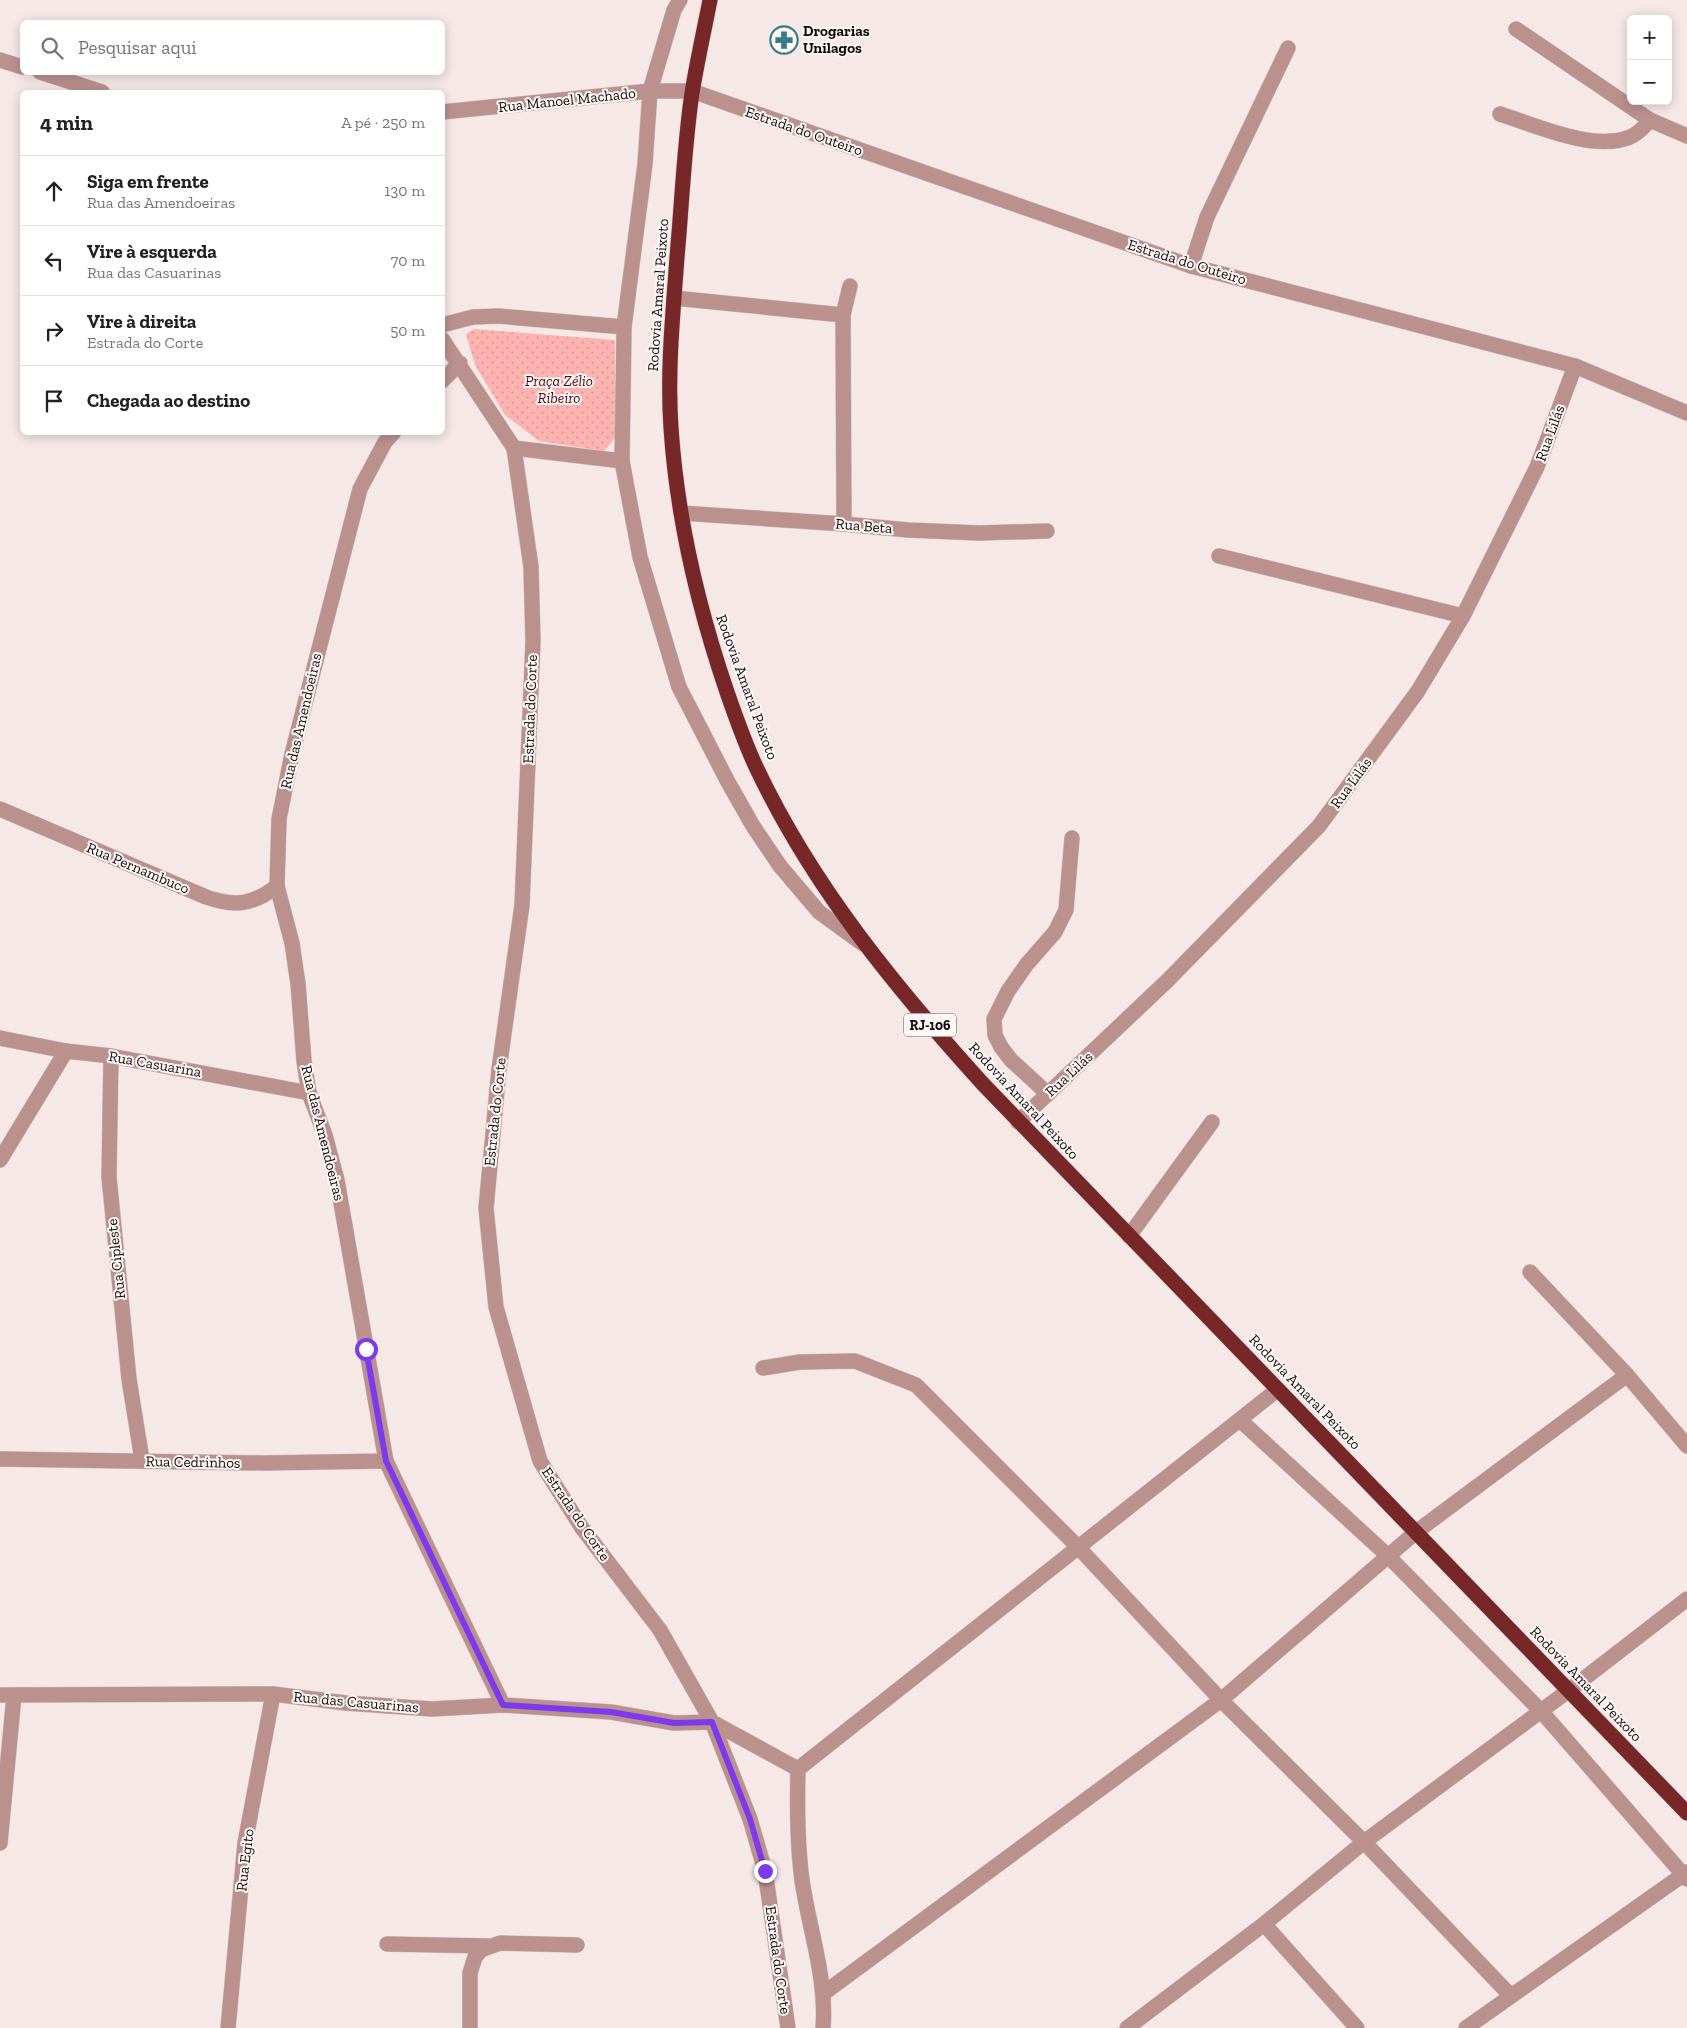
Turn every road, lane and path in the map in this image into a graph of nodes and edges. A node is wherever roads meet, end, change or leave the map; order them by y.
1 (680, 0) edge
2 (710, 0) edge
3 (1516, 29) dead end
4 (1288, 48) dead end
5 (0, 60) edge
6 (20, 66) edge
7 (49, 75) edge
8 (96, 90) edge
9 (650, 91) junction
10 (692, 92) junction
11 (445, 112) edge
12 (1500, 114) dead end
13 (1650, 120) junction
14 (1687, 136) edge
15 (1191, 266) junction
16 (850, 286) dead end
17 (674, 298) junction
18 (843, 315) junction
19 (445, 324) edge
20 (624, 327) junction
21 (445, 343) edge
22 (460, 363) junction
23 (1575, 366) junction
24 (445, 378) edge
25 (1687, 413) edge
26 (391, 435) edge
27 (514, 448) junction
28 (622, 461) junction
29 (681, 513) junction
30 (844, 524) junction
31 (1048, 531) dead end
32 (1219, 556) dead end
33 (1463, 616) junction
34 (0, 808) edge
35 (1072, 838) dead end
36 (277, 886) junction
37 (865, 946) junction
38 (0, 1038) edge
39 (66, 1051) junction
40 (111, 1056) junction
41 (310, 1093) junction
42 (1048, 1094) junction
43 (1018, 1122) junction
44 (1212, 1122) dead end
45 (0, 1160) edge
46 (1129, 1236) junction
47 (1530, 1272) dead end
48 (763, 1368) dead end
49 (1627, 1375) junction
50 (1277, 1390) junction
51 (1241, 1420) junction
52 (1687, 1446) edge
53 (0, 1459) edge
54 (142, 1460) junction
55 (386, 1461) junction
56 (1416, 1532) junction
57 (1078, 1547) junction
58 (1387, 1555) junction
59 (1687, 1598) edge
60 (1568, 1691) junction
61 (273, 1694) junction
62 (7, 1695) edge
63 (1221, 1700) junction
64 (503, 1705) junction
65 (1541, 1711) junction
66 (712, 1722) junction
67 (798, 1769) junction
68 (1687, 1813) edge
69 (1364, 1842) junction
70 (0, 1843) edge
71 (1686, 1876) edge
72 (1264, 1924) junction
73 (387, 1944) dead end
74 (577, 1945) dead end
75 (488, 1946) junction
76 (824, 1993) junction
77 (1510, 1995) junction
78 (228, 2028) edge
79 (470, 2028) edge
80 (788, 2028) edge
81 (823, 2028) edge
82 (1127, 2028) edge
83 (1357, 2028) edge
84 (1466, 2028) edge

1 - 9 street
2 - 10 highway, Rodovia Amaral Peixoto / RJ-106
3 - 13 street
4 - 15 street
5 - 6 street
7 - 8 street
9 - 10 street, Rua Manoel Machado
9 - 11 street, Rua Manoel Machado
9 - 20 street
10 - 15 street, Estrada do Outeiro
10 - 17 highway, Rodovia Amaral Peixoto / RJ-106
12 - 13 street
13 - 14 street
15 - 23 street, Estrada do Outeiro
16 - 18 street
17 - 18 street
17 - 29 highway, Rodovia Amaral Peixoto / RJ-106
18 - 30 street
19 - 20 street
20 - 28 street
21 - 22 street, Estrada do Corte
22 - 24 street
22 - 27 street, Estrada do Corte
23 - 25 street, Estrada do Outeiro
23 - 33 street, Rua Lilás
26 - 36 street, Rua das Amendoeiras
27 - 28 street
27 - 66 street, Estrada do Corte
28 - 37 street
29 - 30 street, Rua Beta
29 - 37 highway, Rodovia Amaral Peixoto / RJ-106
30 - 31 street, Rua Beta
32 - 33 street
33 - 42 street, Rua Lilás
34 - 36 street, Rua Pernambuco
35 - 42 street
36 - 41 street, Rua das Amendoeiras
37 - 43 highway, Rodovia Amaral Peixoto / RJ-106
38 - 39 street, Rua Casuarina
39 - 40 street, Rua Casuarina
39 - 45 street
40 - 41 street, Rua Casuarina
40 - 54 street, Rua Cipleste
41 - 55 street, Rua das Amendoeiras
42 - 43 street, Rua Lilás
43 - 46 highway, Rodovia Amaral Peixoto / RJ-106
44 - 46 street
46 - 50 highway, Rodovia Amaral Peixoto / RJ-106
47 - 49 street
48 - 57 street
49 - 52 street
49 - 56 street
50 - 51 street
50 - 56 highway, Rodovia Amaral Peixoto / RJ-106
51 - 57 street
51 - 58 street
53 - 54 street, Rua Cedrinhos
54 - 55 street, Rua Cedrinhos
55 - 64 street, Rua das Amendoeiras
56 - 58 street
56 - 60 highway, Rodovia Amaral Peixoto / RJ-106
57 - 63 street
57 - 67 street
58 - 63 street
58 - 65 street
59 - 60 street
60 - 65 street
60 - 68 highway, Rodovia Amaral Peixoto / RJ-106
61 - 62 street, Rua das Casuarinas
61 - 64 street, Rua das Casuarinas
61 - 78 street, Rua Egito
62 - 70 street
63 - 69 street
63 - 76 street
64 - 66 street, Rua das Casuarinas
65 - 69 street
65 - 71 street
66 - 67 street
66 - 80 street, Estrada do Corte
67 - 76 street
69 - 72 street
69 - 77 street
71 - 77 street
72 - 82 street
72 - 83 street
73 - 75 street
74 - 75 street
75 - 79 street
76 - 81 street
77 - 84 street

